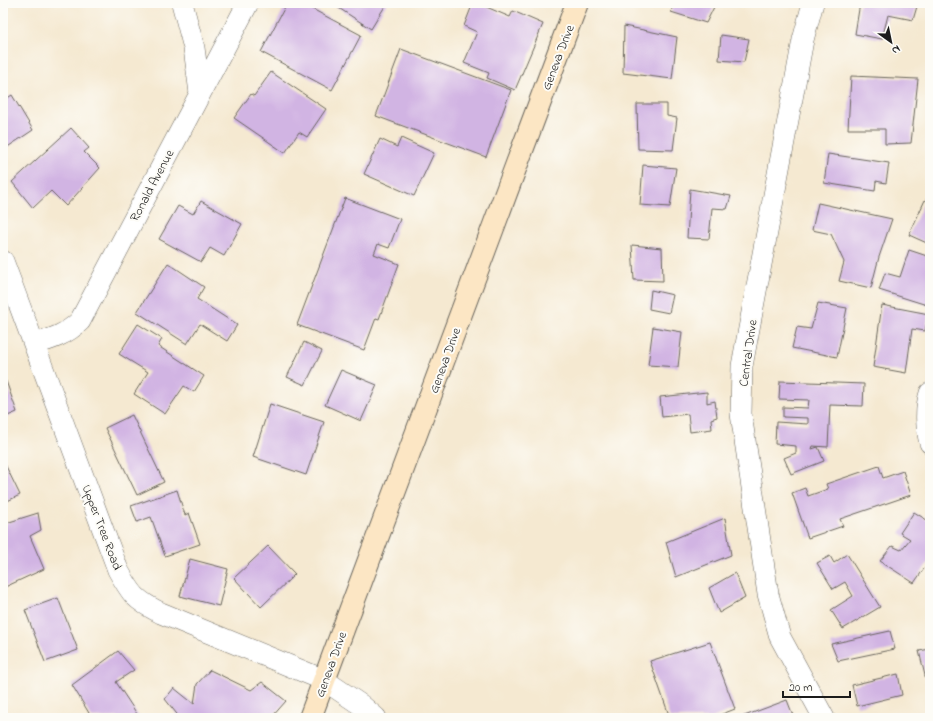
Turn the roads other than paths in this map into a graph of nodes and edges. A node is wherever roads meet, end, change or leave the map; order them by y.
1 (182, 3) edge
2 (248, 3) edge
3 (577, 3) edge
4 (814, 3) edge
5 (200, 93) junction
6 (3, 261) edge
7 (35, 344) junction
8 (930, 393) edge
9 (930, 443) edge
10 (324, 680) junction
11 (310, 718) edge
12 (376, 718) edge
13 (824, 718) edge

1 - 5 street
2 - 5 street, Ronald Avenue
3 - 10 street, Geneva Drive
4 - 13 street, Central Drive
5 - 7 street, Ronald Avenue
6 - 7 street, Upper Tree Road
7 - 10 street, Upper Tree Road
8 - 9 street
10 - 11 street, Geneva Drive
10 - 12 street, Upper Tree Road

